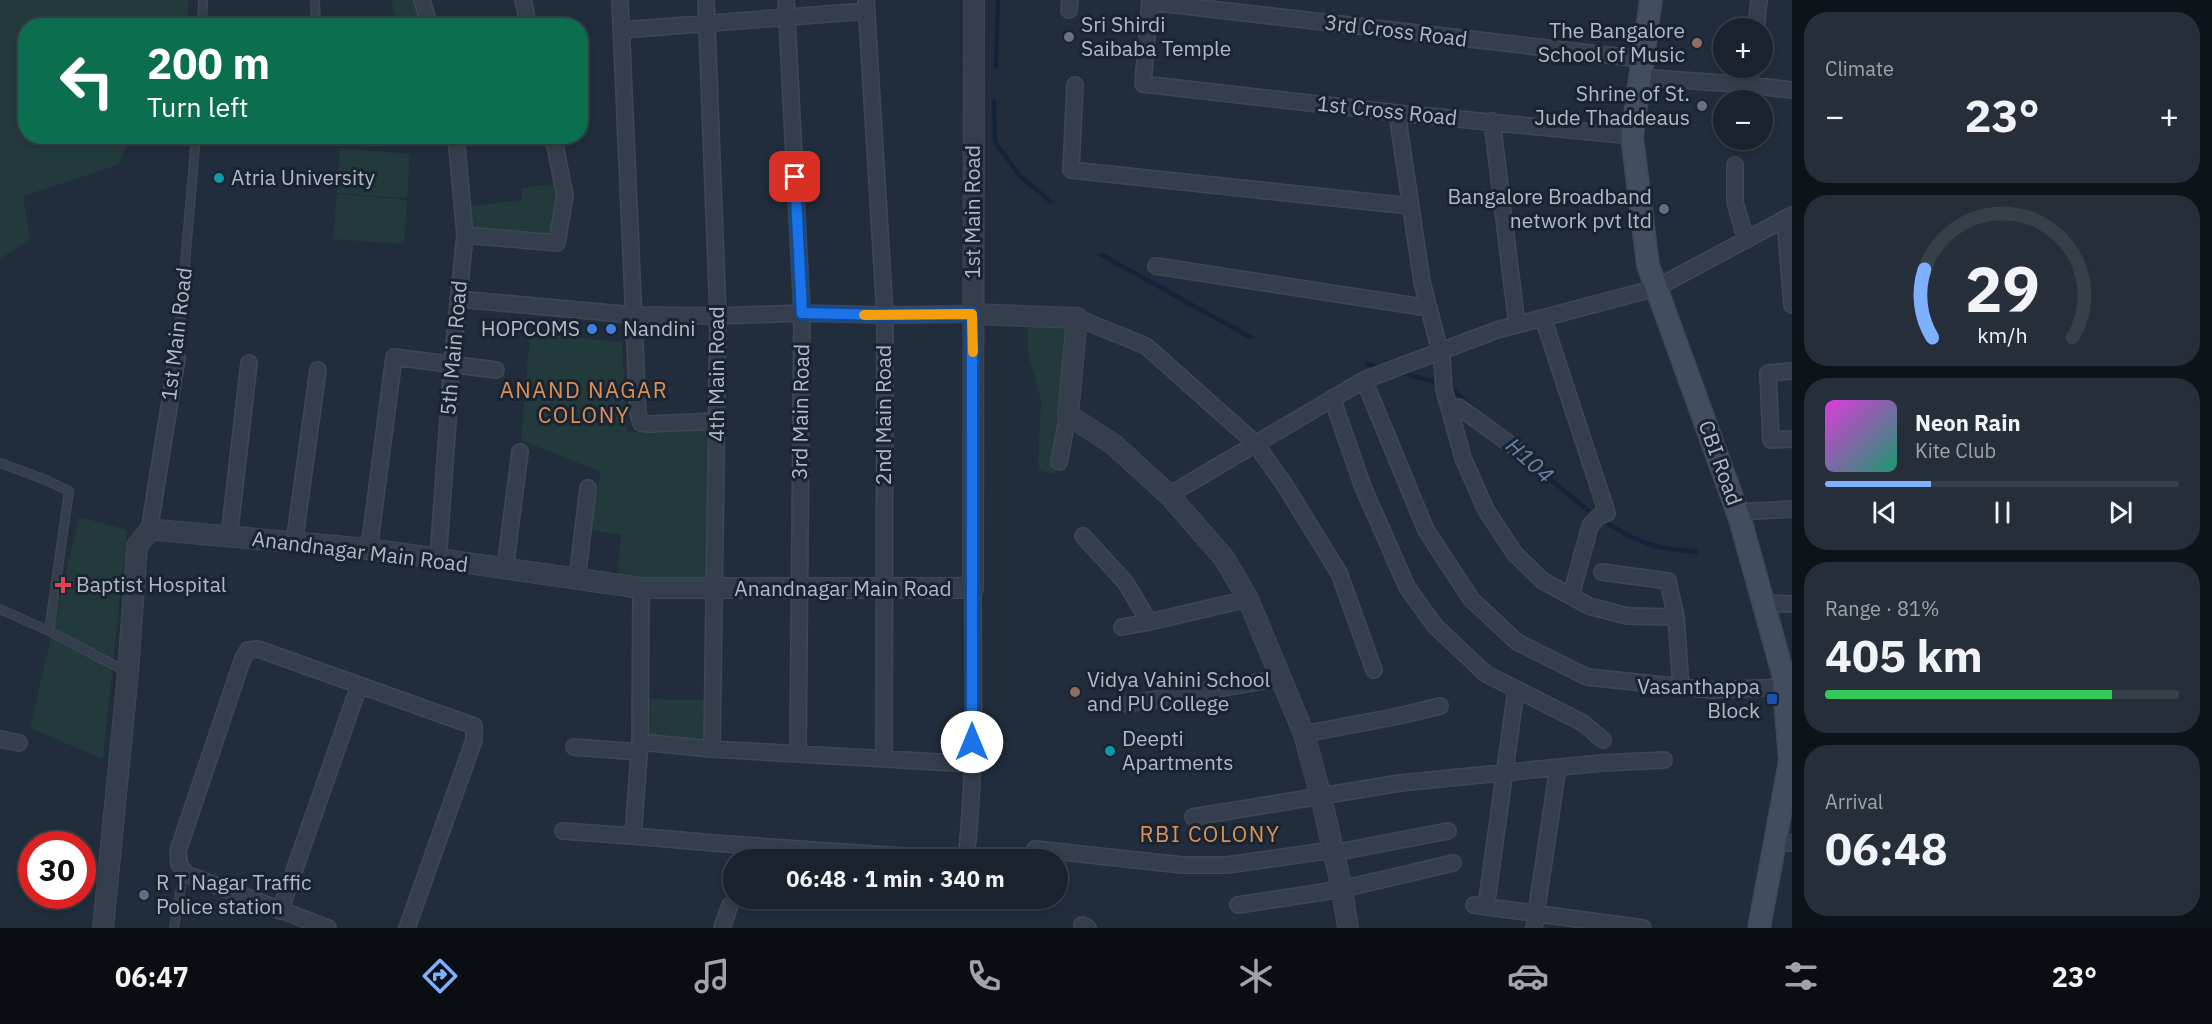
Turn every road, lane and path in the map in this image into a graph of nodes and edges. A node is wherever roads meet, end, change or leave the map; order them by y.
1 (203, 0) edge
2 (315, 0) edge
3 (422, 0) edge
4 (523, 0) edge
5 (620, 0) edge
6 (706, 0) edge
7 (786, 0) edge
8 (974, 0) edge
9 (1651, 0) edge
10 (1759, 0) edge
11 (1150, 1) edge
12 (867, 6) edge
13 (202, 18) edge
14 (316, 18) edge
15 (428, 18) edge
16 (527, 18) edge
17 (788, 18) junction
18 (1757, 18) edge
19 (707, 23) junction
20 (622, 30) junction
21 (1641, 68) junction
22 (1750, 78) edge
23 (1749, 85) junction
24 (1075, 86) dead end
25 (1792, 90) edge
26 (1397, 112) junction
27 (1492, 121) junction
28 (1632, 136) junction
29 (195, 144) edge
30 (457, 144) edge
31 (555, 144) edge
32 (1736, 165) dead end
33 (1410, 206) junction
34 (1788, 217) edge
35 (465, 235) junction
36 (1746, 240) junction
37 (1156, 266) dead end
38 (1656, 288) junction
39 (458, 299) junction
40 (1792, 305) edge
41 (1429, 308) junction
42 (802, 313) junction
43 (972, 314) junction
44 (633, 315) junction
45 (885, 315) junction
46 (718, 316) junction
47 (1077, 318) junction
48 (1543, 318) junction
49 (1518, 325) junction
50 (1441, 356) junction
51 (177, 358) joint
52 (249, 363) dead end
53 (452, 364) junction
54 (318, 370) dead end
55 (496, 370) dead end
56 (1792, 371) edge
57 (1371, 377) junction
58 (1332, 398) junction
59 (1449, 409) junction
60 (1068, 415) junction
61 (717, 422) junction
62 (1792, 440) edge
63 (1255, 443) junction
64 (1518, 450) dead end
65 (519, 452) dead end
66 (1059, 462) dead end
67 (0, 463) edge
68 (588, 488) dead end
69 (1169, 495) junction
70 (1792, 509) edge
71 (1738, 512) junction
72 (148, 531) junction
73 (1083, 536) dead end
74 (229, 537) junction
75 (294, 544) junction
76 (369, 549) junction
77 (438, 560) junction
78 (505, 569) junction
79 (1602, 572) dead end
80 (577, 580) junction
81 (641, 588) junction
82 (884, 588) junction
83 (973, 588) junction
84 (716, 589) junction
85 (800, 589) junction
86 (1571, 596) junction
87 (1248, 599) junction
88 (1764, 603) junction
89 (1792, 604) edge
90 (0, 609) edge
91 (1676, 617) junction
92 (1149, 622) junction
93 (1122, 627) dead end
94 (49, 631) junction
95 (1785, 653) edge
96 (1374, 670) dead end
97 (128, 672) junction
98 (1281, 678) junction
99 (359, 686) junction
100 (1682, 687) junction
101 (1516, 690) junction
102 (1787, 694) edge
103 (1128, 704) dead end
104 (1440, 706) dead end
105 (1304, 734) junction
106 (0, 739) edge
107 (1603, 740) dead end
108 (19, 743) dead end
109 (574, 747) dead end
110 (639, 747) junction
111 (712, 748) junction
112 (798, 752) junction
113 (884, 758) junction
114 (1664, 760) dead end
115 (1791, 762) edge
116 (972, 764) junction
117 (1558, 767) junction
118 (1505, 773) junction
119 (1321, 796) junction
120 (1193, 817) dead end
121 (564, 831) dead end
122 (1448, 831) dead end
123 (633, 836) junction
124 (1783, 842) edge
125 (801, 849) edge
126 (966, 849) edge
127 (1333, 852) junction
128 (1068, 853) edge
129 (1453, 864) dead end
130 (181, 887) dead end
131 (1342, 889) junction
132 (1238, 905) dead end
133 (729, 909) edge
134 (280, 911) junction
135 (1535, 921) edge
136 (103, 928) edge
137 (174, 928) edge
138 (328, 928) edge
139 (407, 928) edge
140 (722, 928) edge
141 (1348, 928) edge
142 (1643, 928) edge
143 (1759, 928) edge

1 - 13 lane
2 - 14 lane
3 - 15 street
4 - 16 street
5 - 20 street
6 - 19 street, 4th Main Road
7 - 17 street, 3rd Main Road
8 - 43 street, 1st Main Road
9 - 21 main road, CBI Road
10 - 18 street
11 - 21 street, 3rd Cross Road
11 - 26 street, 1st Cross Road
12 - 17 street
12 - 45 street, 2nd Main Road
17 - 19 street
17 - 42 street, 3rd Main Road
19 - 20 street
19 - 46 street, 4th Main Road
20 - 44 street
21 - 23 street, 3rd Cross Road
21 - 28 main road, CBI Road
22 - 23 street
23 - 25 street, 3rd Cross Road
24 - 33 street
26 - 27 street, 1st Cross Road
26 - 33 street
27 - 28 street, 1st Cross Road
27 - 49 street
28 - 38 main road, CBI Road
29 - 51 lane, 1st Main Road
30 - 35 street, 5th Main Road
31 - 35 street
32 - 36 street
33 - 41 street
34 - 36 street
34 - 40 street
35 - 39 street, 5th Main Road
36 - 38 street
37 - 41 street
38 - 48 street
38 - 71 main road, CBI Road
39 - 44 street
39 - 53 street, 5th Main Road
41 - 50 street
42 - 45 street
42 - 46 street
42 - 85 street, 3rd Main Road
43 - 45 street
43 - 47 street
43 - 83 street, 1st Main Road
44 - 46 street
44 - 61 street
45 - 82 street, 2nd Main Road
46 - 61 street, 4th Main Road
47 - 60 street
47 - 63 street
48 - 49 street
48 - 86 street
49 - 50 street
50 - 57 street
50 - 59 street
51 - 72 street, 1st Main Road
52 - 74 street
53 - 55 street
53 - 76 street
53 - 77 street, 5th Main Road
54 - 75 street
56 - 62 street
57 - 58 street
57 - 100 street
58 - 63 street
58 - 101 street
59 - 64 street
59 - 86 street
60 - 66 street
60 - 69 street
61 - 84 street, 4th Main Road
63 - 69 street
63 - 96 street
65 - 78 street
67 - 94 lane
68 - 80 street
69 - 87 street
70 - 71 street
71 - 88 main road, CBI Road
72 - 74 street, Anandnagar Main Road
72 - 97 street
73 - 92 street
74 - 75 street, Anandnagar Main Road
75 - 76 street, Anandnagar Main Road
76 - 77 street, Anandnagar Main Road
77 - 78 street, Anandnagar Main Road
78 - 80 street, Anandnagar Main Road
79 - 91 street
80 - 81 street, Anandnagar Main Road
81 - 84 street, Anandnagar Main Road
81 - 110 street
82 - 83 street, Anandnagar Main Road
82 - 85 street, Anandnagar Main Road
82 - 113 street, 2nd Main Road
83 - 116 street, 1st Main Road
84 - 85 street, Anandnagar Main Road
84 - 111 street, 4th Main Road
85 - 112 street, 3rd Main Road
86 - 91 street
87 - 92 street
87 - 98 street
88 - 89 street
88 - 95 main road, CBI Road
90 - 94 lane
91 - 100 street
92 - 93 street
94 - 97 lane
95 - 102 main road, CBI Road
97 - 136 street
98 - 103 street
98 - 105 street
99 - 134 street
99 - 134 street
99 - 139 street
100 - 102 street
101 - 107 street
101 - 118 street
102 - 115 main road, CBI Road
104 - 105 street
105 - 119 street
106 - 108 street
109 - 110 street
110 - 111 street
110 - 123 street
111 - 112 street
112 - 113 street
113 - 116 street
114 - 117 street
115 - 124 main road, CBI Road
116 - 126 street, 1st Main Road
117 - 118 street
117 - 135 street
118 - 119 street
118 - 135 street
119 - 120 street
119 - 127 street
121 - 123 street
122 - 127 street
123 - 125 street
124 - 143 main road, CBI Road
127 - 128 street
127 - 131 street
129 - 131 street
130 - 137 lane
131 - 132 street
131 - 141 street
133 - 140 street
134 - 138 street
135 - 142 street

